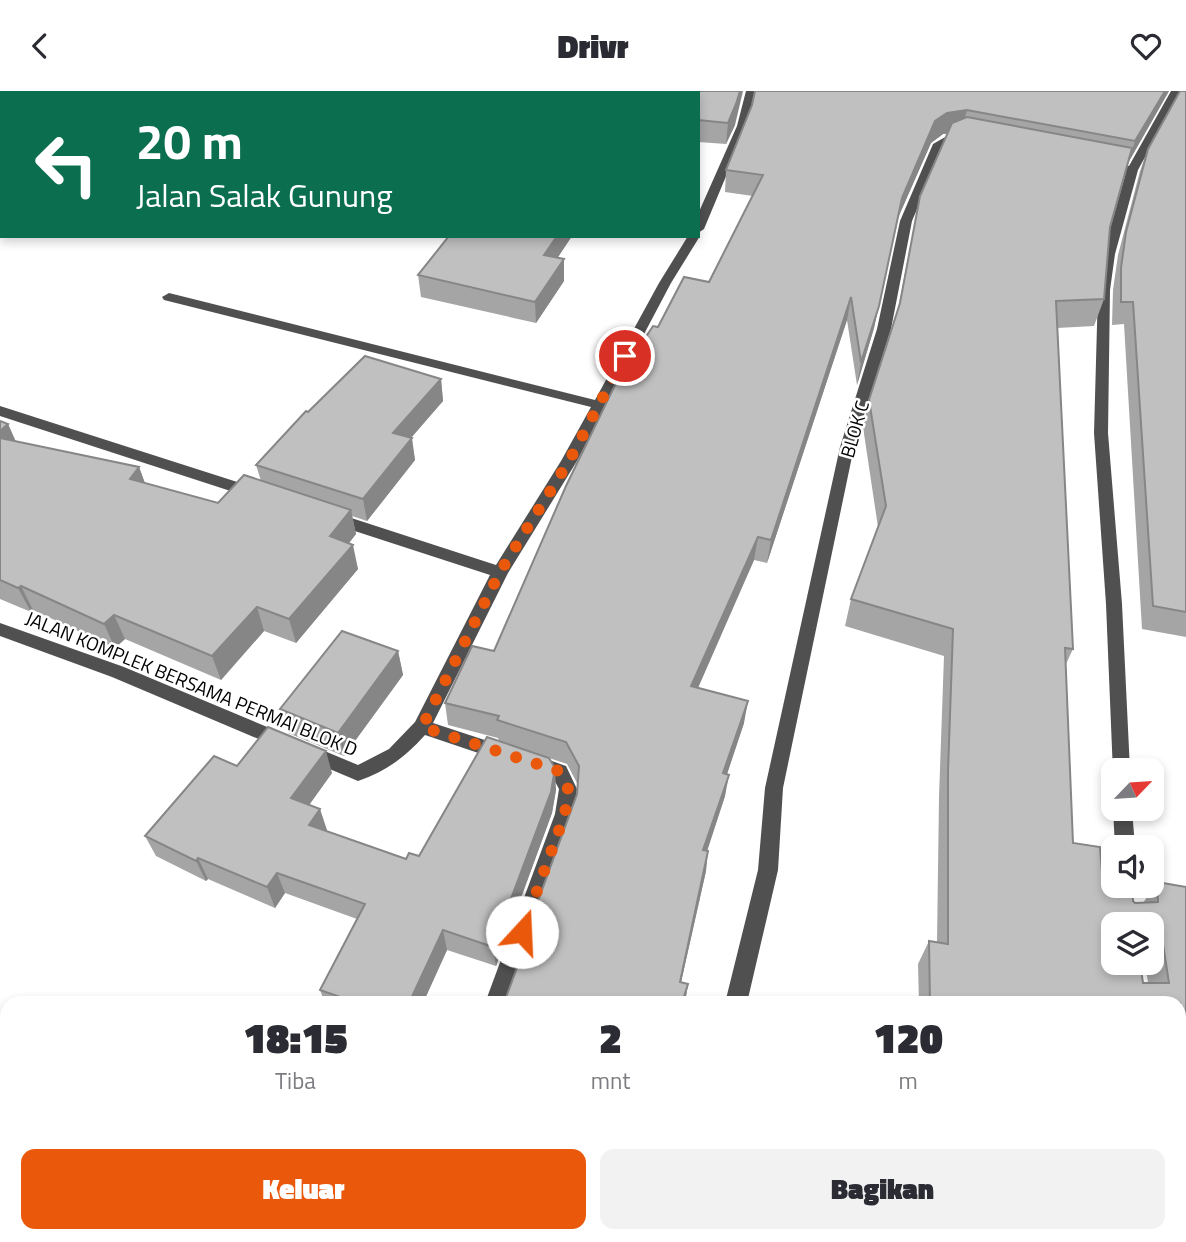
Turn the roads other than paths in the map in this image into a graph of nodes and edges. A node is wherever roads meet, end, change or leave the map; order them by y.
1 (751, 91) edge
2 (1176, 91) edge
3 (986, 142) edge
4 (1091, 161) edge
5 (1132, 170) junction
6 (700, 224) edge
7 (693, 238) edge
8 (169, 297) dead end
9 (599, 405) junction
10 (0, 411) edge
11 (276, 500) edge
12 (316, 513) edge
13 (500, 572) junction
14 (0, 629) edge
15 (422, 727) junction
16 (1120, 758) edge
17 (499, 996) edge
18 (738, 996) edge

1 - 6 street
2 - 5 street
3 - 18 street, BLOK C
4 - 5 street
5 - 16 street
7 - 9 street, JALAN KOMPLEK BERSAMA PERMAI BLOK D
8 - 9 street
9 - 13 street, JALAN KOMPLEK BERSAMA PERMAI BLOK D
10 - 11 street
12 - 13 street
13 - 15 street, JALAN KOMPLEK BERSAMA PERMAI BLOK D
14 - 15 street, JALAN KOMPLEK BERSAMA PERMAI BLOK D
15 - 17 street

